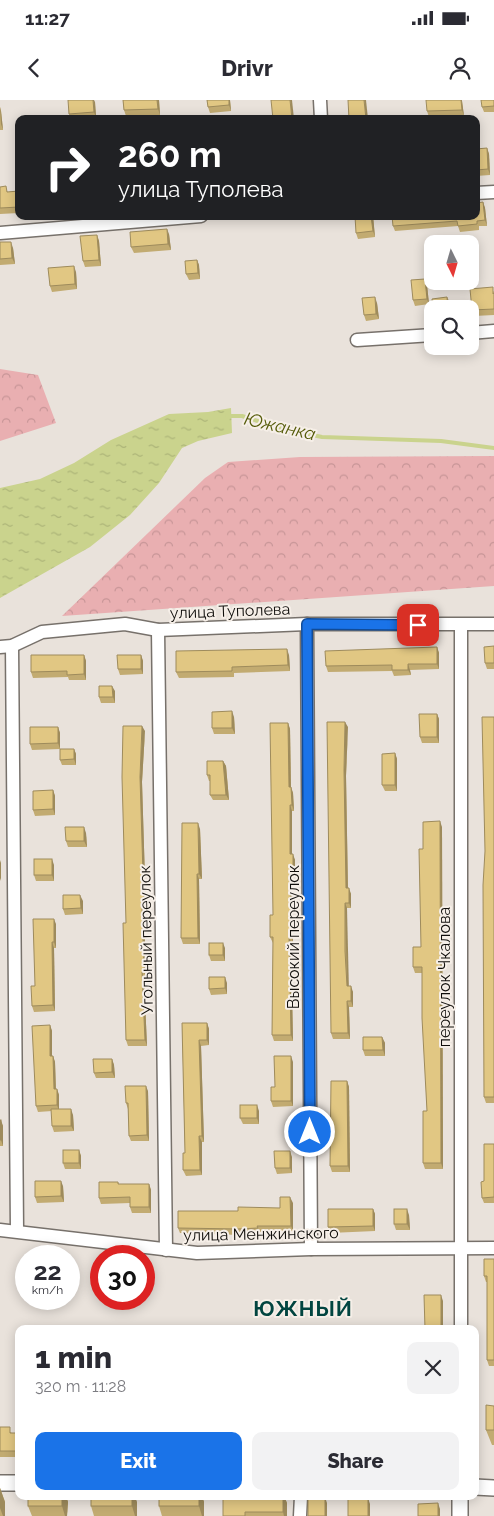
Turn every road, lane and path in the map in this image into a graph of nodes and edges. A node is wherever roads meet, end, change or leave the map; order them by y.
1 (320, 100) edge
2 (321, 115) edge
3 (494, 192) edge
4 (480, 194) edge
5 (154, 220) edge
6 (0, 233) edge
7 (494, 332) edge
8 (479, 333) edge
9 (424, 336) edge
10 (357, 340) dead end
11 (307, 624) junction
12 (494, 624) edge
13 (461, 625) junction
14 (158, 630) junction
15 (6, 646) edge
16 (0, 1230) edge
17 (17, 1230) junction
18 (494, 1248) edge
19 (311, 1249) junction
20 (463, 1249) junction
21 (166, 1250) junction
22 (462, 1325) edge
23 (0, 1483) edge
24 (15, 1483) edge
25 (479, 1488) edge
26 (494, 1488) edge
27 (301, 1500) edge
28 (460, 1500) edge
29 (300, 1516) edge
30 (460, 1516) edge

1 - 2 street
3 - 4 street
5 - 6 street
7 - 8 street
9 - 10 street
11 - 13 street, улица Туполева
11 - 14 street, улица Туполева
11 - 19 street, Высокий переулок
12 - 13 street, улица Туполева
13 - 20 street, переулок Чкалова
14 - 15 street, улица Туполева
14 - 21 street, Угольный переулок
15 - 17 street
16 - 17 street, улица Менжинского
17 - 21 street, улица Менжинского
18 - 20 street, улица Менжинского
19 - 20 street, улица Менжинского
19 - 21 street, улица Менжинского
20 - 22 street, переулок Чкалова
23 - 24 street
25 - 26 street
27 - 29 street
28 - 30 street

